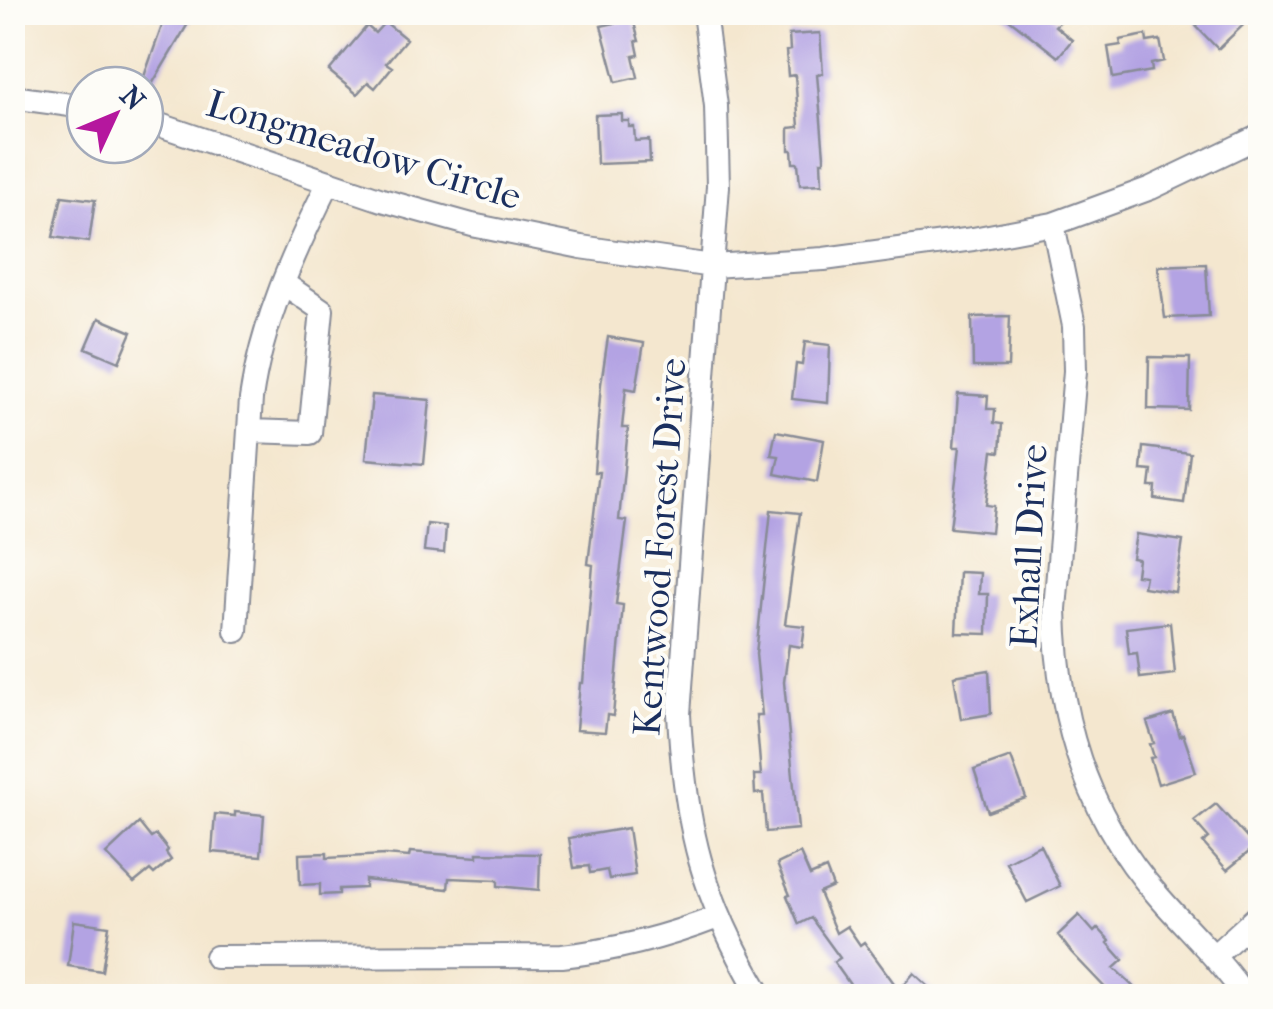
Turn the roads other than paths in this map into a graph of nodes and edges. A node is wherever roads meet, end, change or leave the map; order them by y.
1 (704, 12) edge
2 (12, 97) edge
3 (65, 104) edge
4 (165, 127) edge
5 (1260, 136) edge
6 (329, 182) junction
7 (1053, 224) junction
8 (712, 266) junction
9 (283, 283) junction
10 (248, 431) junction
11 (236, 631) dead end
12 (1260, 914) edge
13 (718, 917) junction
14 (1214, 954) junction
15 (216, 957) dead end
16 (761, 996) edge
17 (1245, 996) edge

1 - 8 street, Kentwood Forest Drive
2 - 3 street
4 - 6 street, Longmeadow Circle
5 - 7 street, Longmeadow Circle
6 - 8 street, Longmeadow Circle
6 - 9 street
7 - 8 street, Longmeadow Circle
7 - 14 street, Exhall Drive
8 - 13 street, Kentwood Forest Drive
9 - 10 street
9 - 10 street
10 - 11 street
12 - 14 street
13 - 15 street
13 - 16 street, Kentwood Forest Drive
14 - 17 street, Exhall Drive

